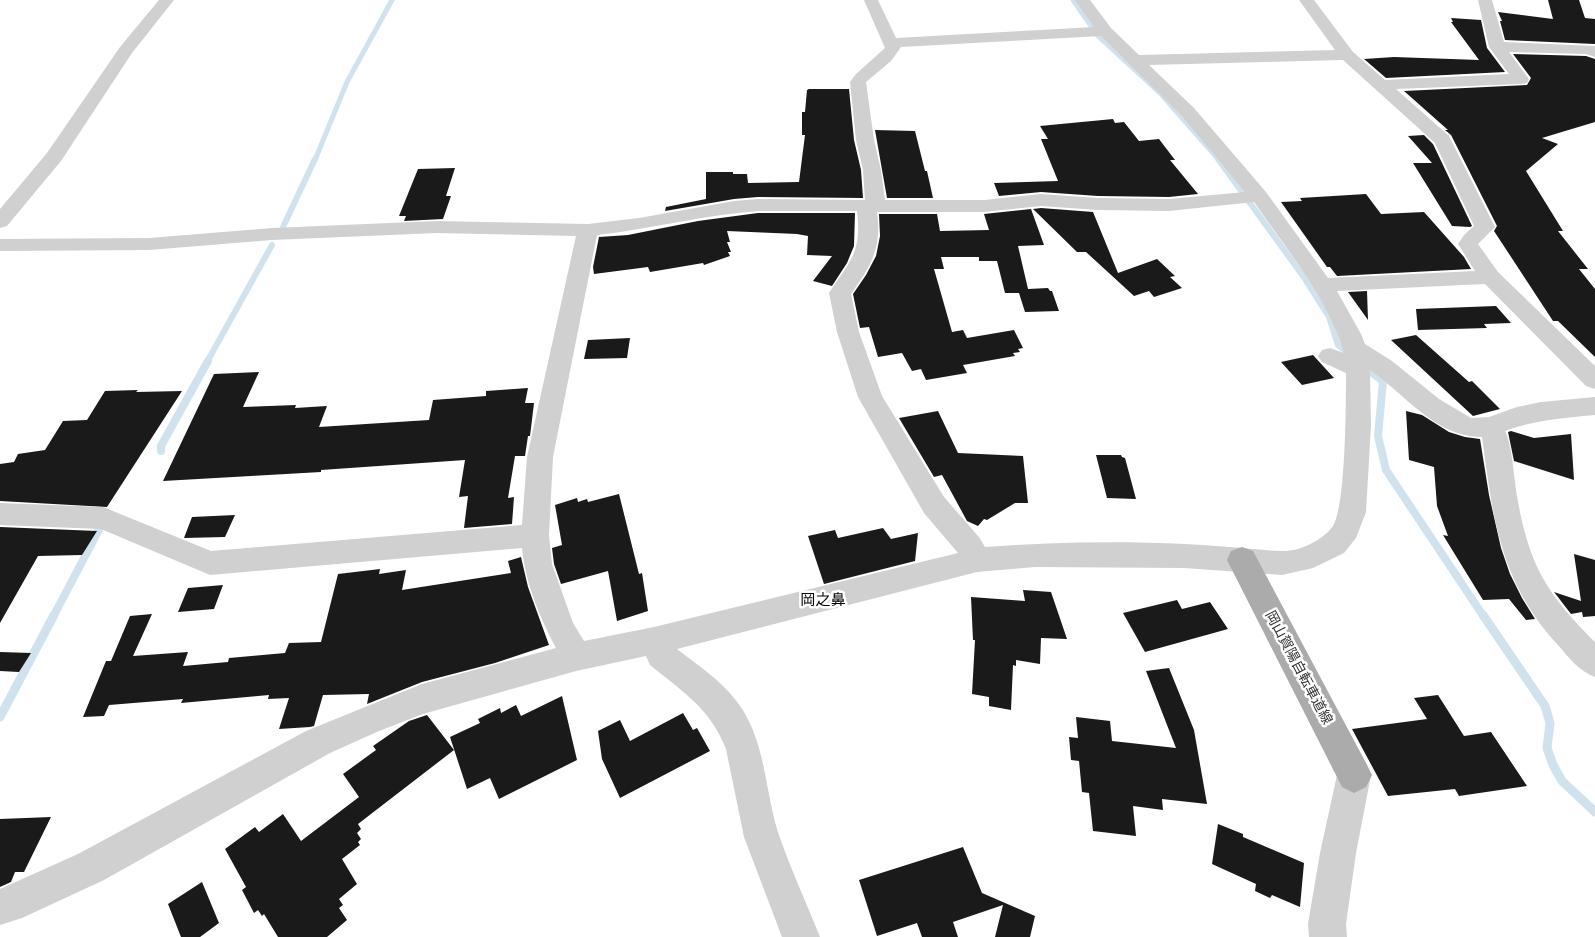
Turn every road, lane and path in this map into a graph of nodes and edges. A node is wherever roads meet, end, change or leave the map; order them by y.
1 (167, 0) edge
2 (871, 0) edge
3 (1082, 0) edge
4 (1306, 0) edge
5 (1485, 0) edge
6 (1098, 31) junction
7 (892, 43) junction
8 (1497, 47) junction
9 (1595, 52) edge
10 (1347, 55) junction
11 (1133, 60) junction
12 (1382, 85) junction
13 (1250, 196) junction
14 (871, 206) junction
15 (0, 222) edge
16 (588, 230) junction
17 (0, 244) edge
18 (1490, 277) junction
19 (1322, 285) junction
20 (1330, 356) dead end
21 (1357, 359) junction
22 (1595, 380) edge
23 (1595, 406) edge
24 (1491, 430) junction
25 (0, 514) edge
26 (535, 535) junction
27 (977, 560) junction
28 (1242, 560) junction
29 (654, 641) junction
30 (576, 657) junction
31 (1595, 663) edge
32 (1354, 775) joint
33 (0, 907) edge
34 (801, 937) edge
35 (1328, 937) edge

1 - 15 street
2 - 7 street
3 - 6 street
4 - 10 street
5 - 8 street
6 - 7 street
6 - 11 street
7 - 14 street
8 - 9 street
8 - 12 street
10 - 11 street
10 - 12 street
11 - 13 street
12 - 18 street
13 - 14 street
13 - 19 street
14 - 16 street
14 - 27 street
16 - 17 street
16 - 26 street
18 - 19 street
18 - 22 street
19 - 21 street
20 - 21 street
21 - 24 street
21 - 28 street
23 - 24 street
24 - 31 street
25 - 26 street
26 - 30 street
27 - 28 street
27 - 29 street
28 - 32 main road, 岡山賀陽自転車道線
29 - 30 street
29 - 34 street
30 - 33 street
32 - 35 street

